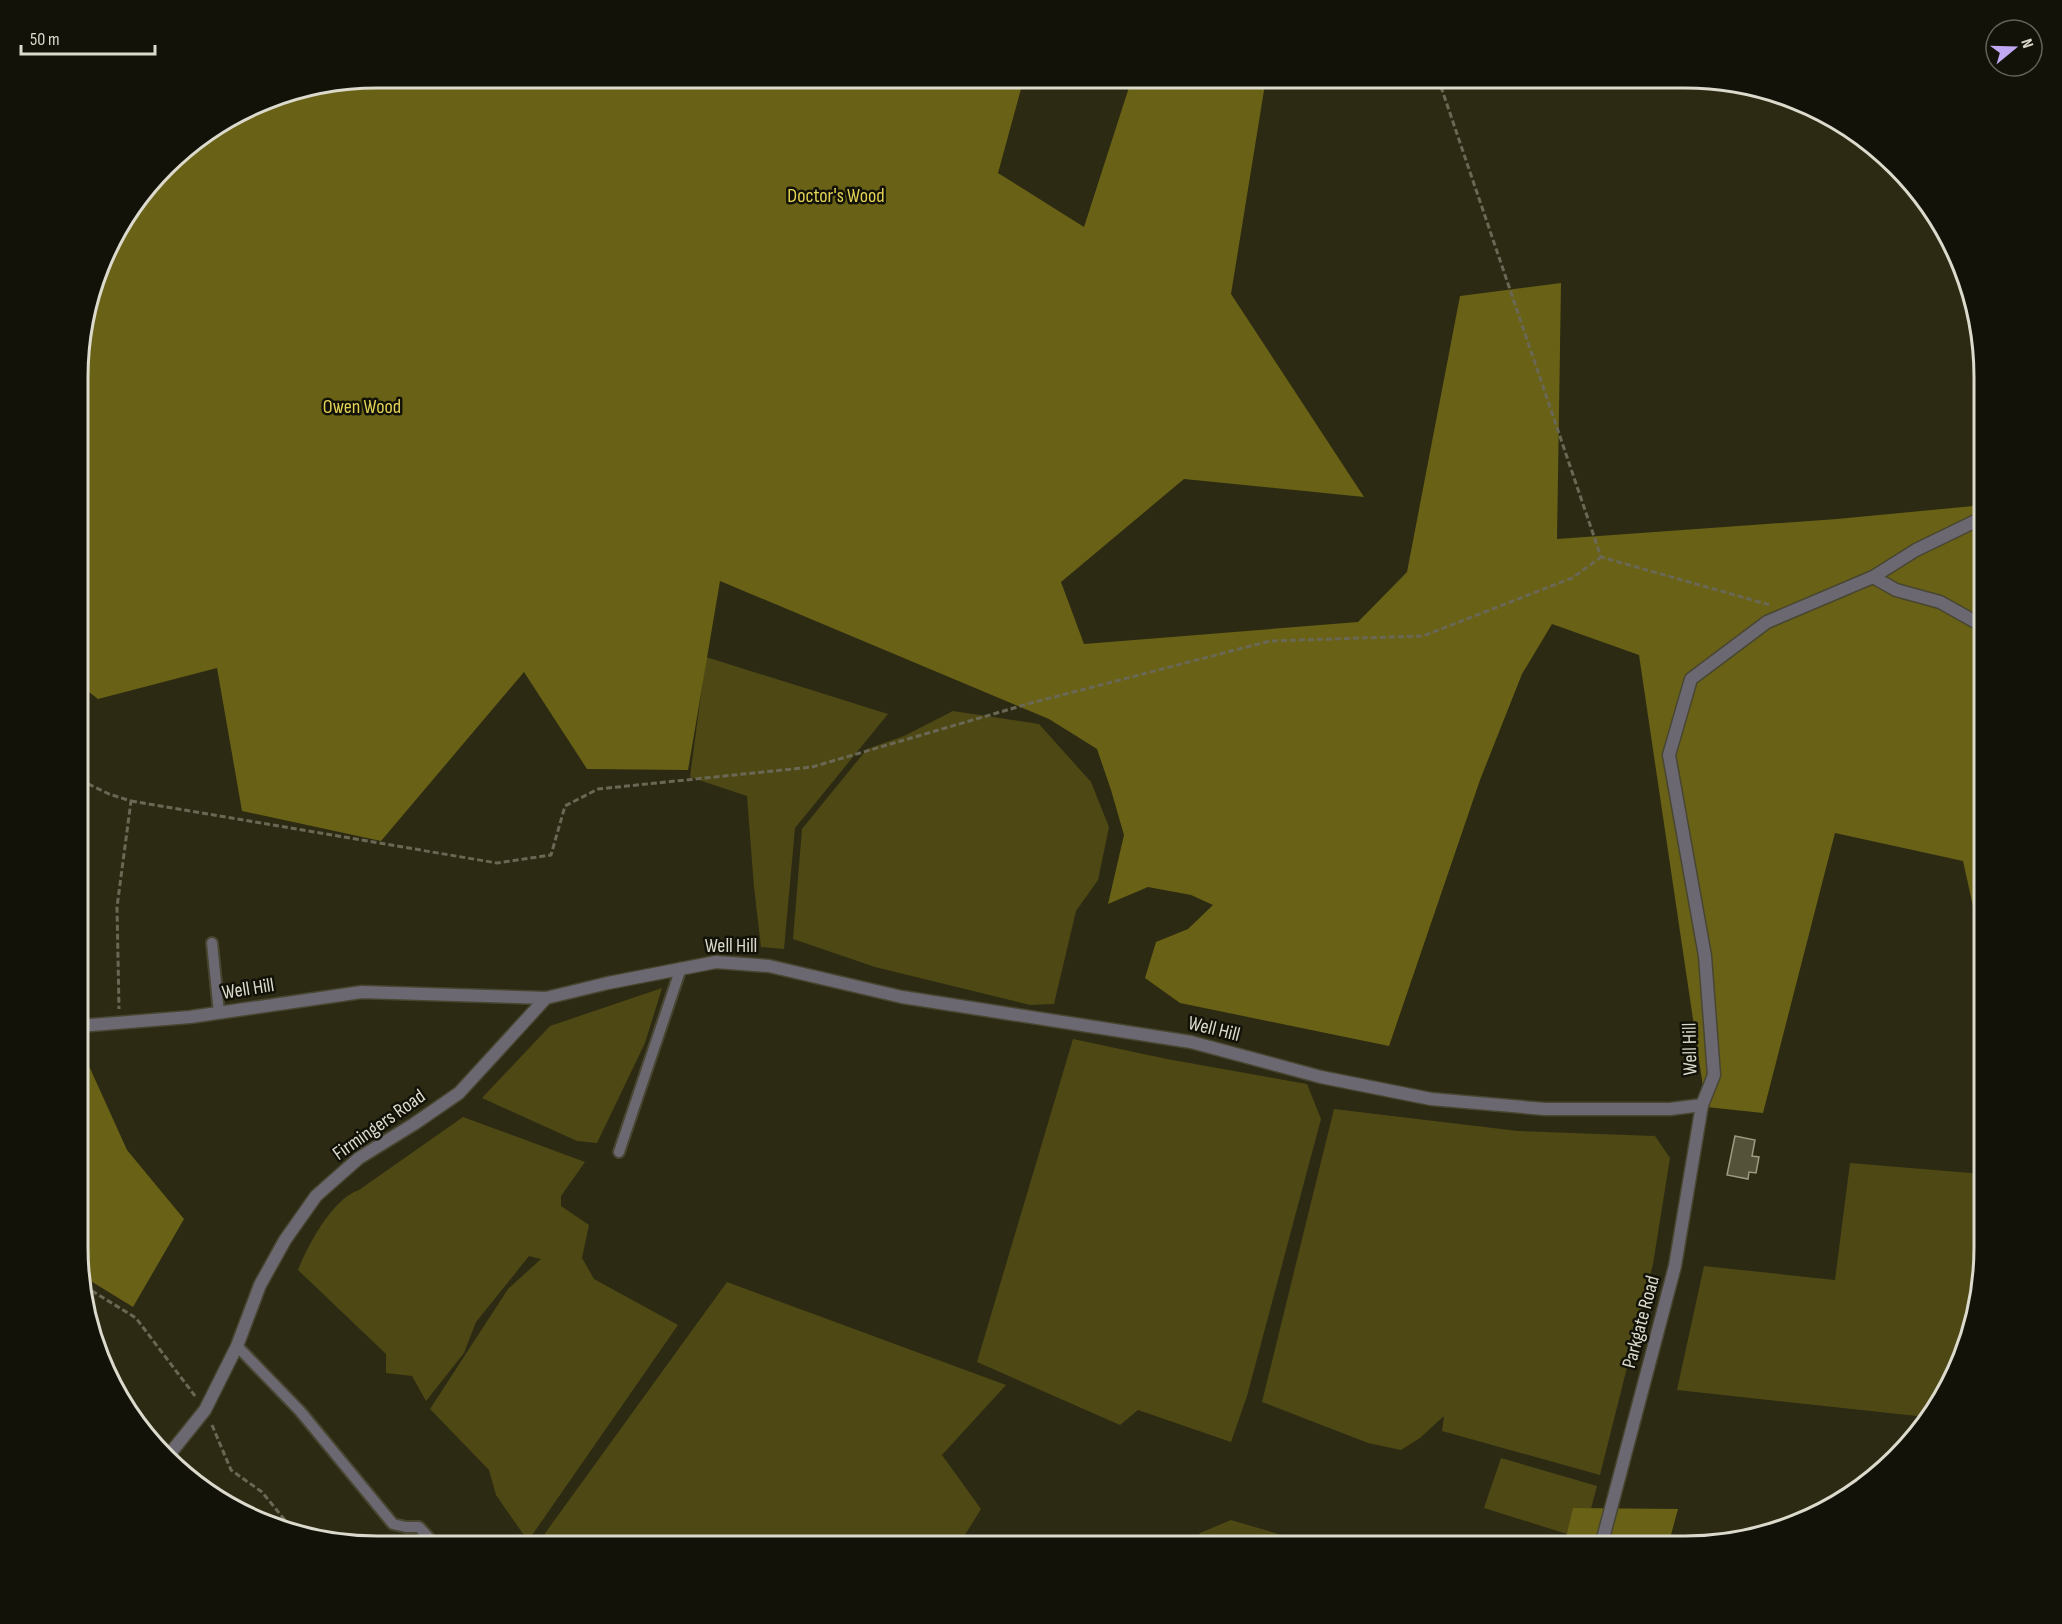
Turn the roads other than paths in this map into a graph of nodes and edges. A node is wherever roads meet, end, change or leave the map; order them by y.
1 (1974, 523) edge
2 (1873, 577) junction
3 (1974, 621) edge
4 (212, 943) dead end
5 (681, 968) junction
6 (546, 998) junction
7 (219, 1013) junction
8 (88, 1025) edge
9 (1702, 1105) junction
10 (619, 1152) dead end
11 (237, 1346) junction
12 (172, 1450) edge
13 (427, 1536) edge
14 (1604, 1536) edge

1 - 2 street, Well Hill
2 - 3 street
2 - 9 street, Well Hill
4 - 7 lane
5 - 6 street, Well Hill
5 - 9 street, Well Hill
5 - 10 lane
6 - 7 street, Well Hill
6 - 11 street, Firmingers Road
7 - 8 street, Well Hill
9 - 14 street, Parkgate Road
11 - 12 street, Firmingers Road
11 - 13 lane

